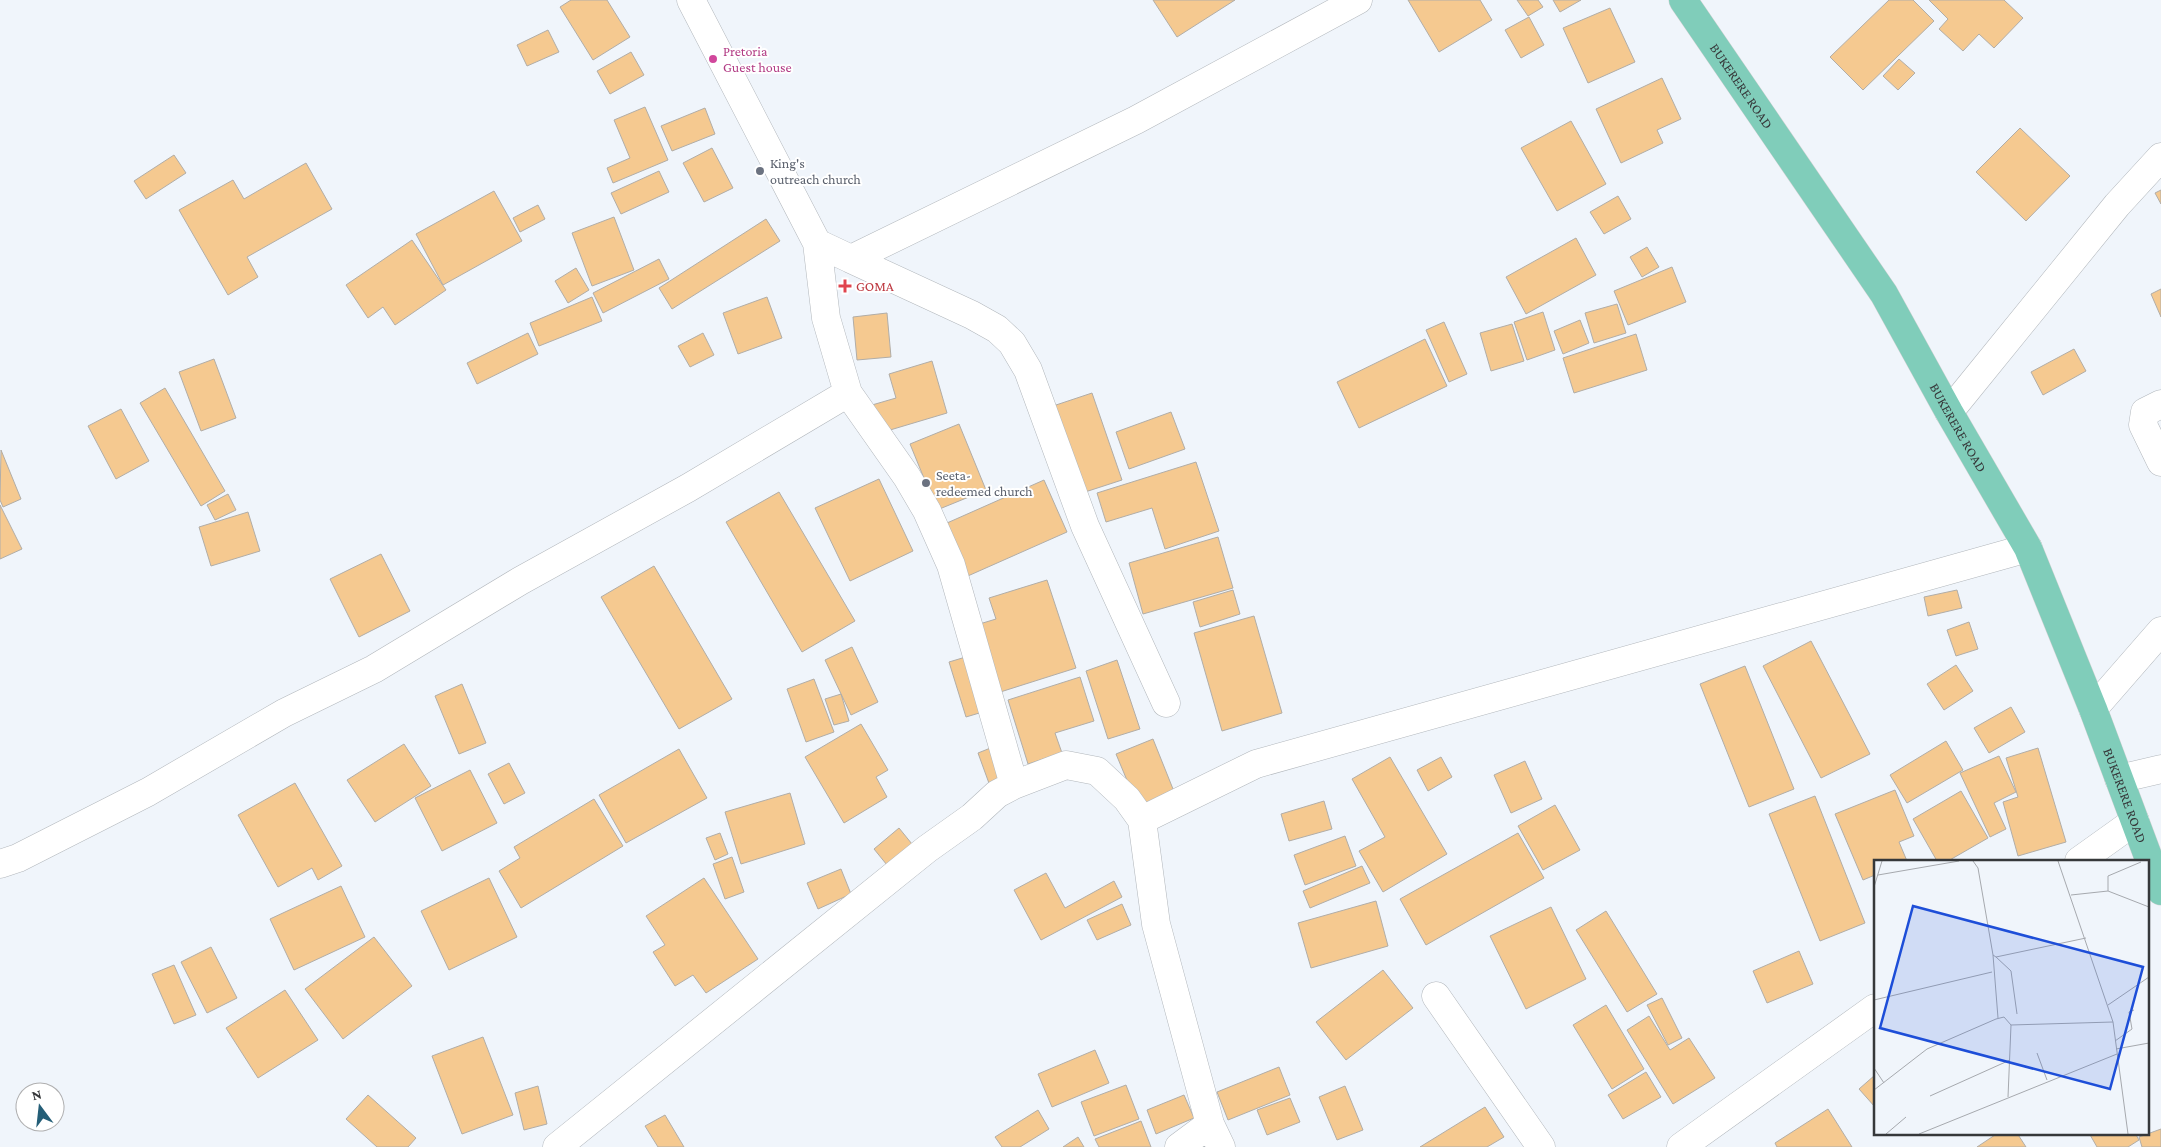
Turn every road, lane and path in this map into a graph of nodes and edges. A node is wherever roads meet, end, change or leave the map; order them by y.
1 (691, 0) edge
2 (1358, 0) edge
3 (1683, 0) edge
4 (2161, 157) edge
5 (817, 243) junction
6 (851, 259) junction
7 (848, 394) junction
8 (2161, 404) edge
9 (1949, 412) junction
10 (2161, 462) edge
11 (2028, 548) junction
12 (2161, 632) edge
13 (1166, 703) dead end
14 (2093, 709) junction
15 (2161, 770) edge
16 (2119, 779) junction
17 (1014, 784) junction
18 (1142, 820) junction
19 (2135, 821) junction
20 (2080, 860) edge
21 (0, 864) edge
22 (2161, 891) edge
23 (1436, 996) dead end
24 (1874, 1009) edge
25 (1216, 1135) edge
26 (557, 1147) edge
27 (1180, 1147) edge
28 (1541, 1147) edge
29 (1680, 1147) edge

1 - 5 street
2 - 6 street
3 - 9 main road, BUKERERE ROAD
4 - 9 street
5 - 6 street
5 - 7 street
6 - 13 street
7 - 17 street
7 - 21 street
8 - 10 street
9 - 11 main road, BUKERERE ROAD
11 - 14 main road, BUKERERE ROAD
11 - 18 street
12 - 14 street
14 - 16 main road, BUKERERE ROAD
15 - 16 street
16 - 19 main road, BUKERERE ROAD
17 - 18 street
17 - 26 street
18 - 25 street
19 - 20 street
19 - 22 main road, BUKERERE ROAD
23 - 28 street
24 - 29 street
25 - 27 street

